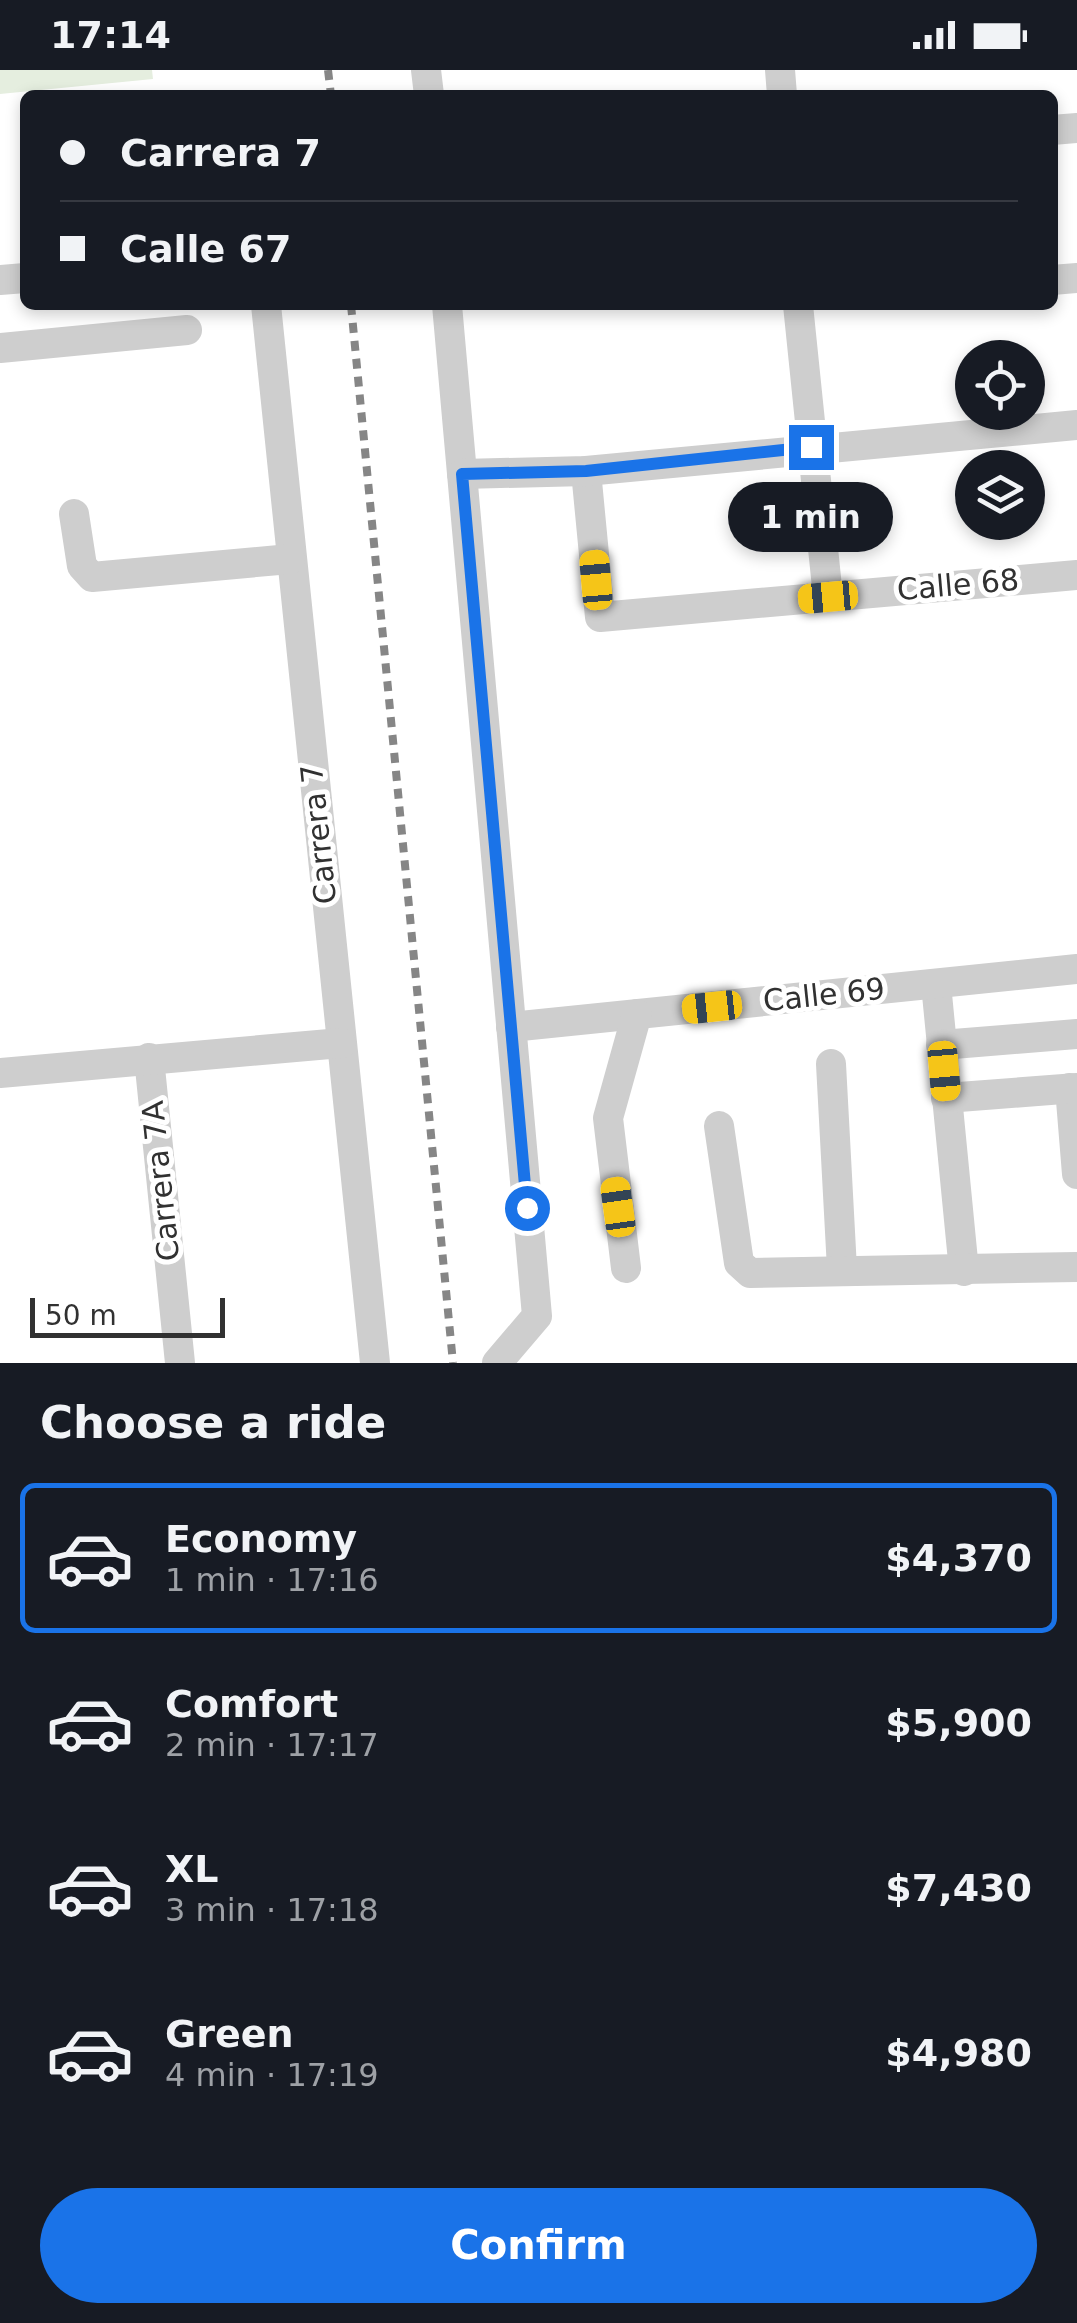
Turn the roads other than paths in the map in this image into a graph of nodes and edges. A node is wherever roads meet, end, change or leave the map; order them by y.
1 (266, 310) edge
2 (447, 310) edge
3 (799, 310) edge
4 (187, 330) dead end
5 (0, 348) edge
6 (1077, 425) edge
7 (811, 447) junction
8 (586, 471) junction
9 (462, 474) junction
10 (74, 514) dead end
11 (290, 559) junction
12 (1077, 575) edge
13 (828, 597) junction
14 (1077, 969) edge
15 (936, 984) junction
16 (637, 1014) junction
17 (510, 1028) junction
18 (1077, 1034) edge
19 (341, 1043) junction
20 (941, 1044) junction
21 (149, 1058) junction
22 (830, 1064) dead end
23 (0, 1073) edge
24 (1074, 1088) edge
25 (946, 1098) junction
26 (720, 1126) dead end
27 (1077, 1174) edge
28 (1077, 1267) edge
29 (626, 1268) dead end
30 (842, 1269) junction
31 (964, 1271) junction
32 (180, 1363) edge
33 (375, 1363) edge
34 (497, 1363) edge

1 - 11 street, Carrera 7
2 - 9 street
3 - 7 street
4 - 5 street
6 - 7 street
7 - 8 street
7 - 13 street
8 - 9 street
8 - 13 street, Calle 68
9 - 17 street
10 - 11 street
11 - 19 street, Carrera 7
12 - 13 street, Calle 68
14 - 15 street, Calle 69
15 - 16 street, Calle 69
15 - 20 street
16 - 17 street, Calle 69
16 - 29 street
17 - 34 street
18 - 20 street
19 - 21 street
19 - 33 street, Carrera 7
20 - 25 street
21 - 23 street
21 - 32 street, Carrera 7A
22 - 30 street
24 - 25 street
24 - 27 street
25 - 31 street
26 - 30 street
28 - 31 street
30 - 31 street

